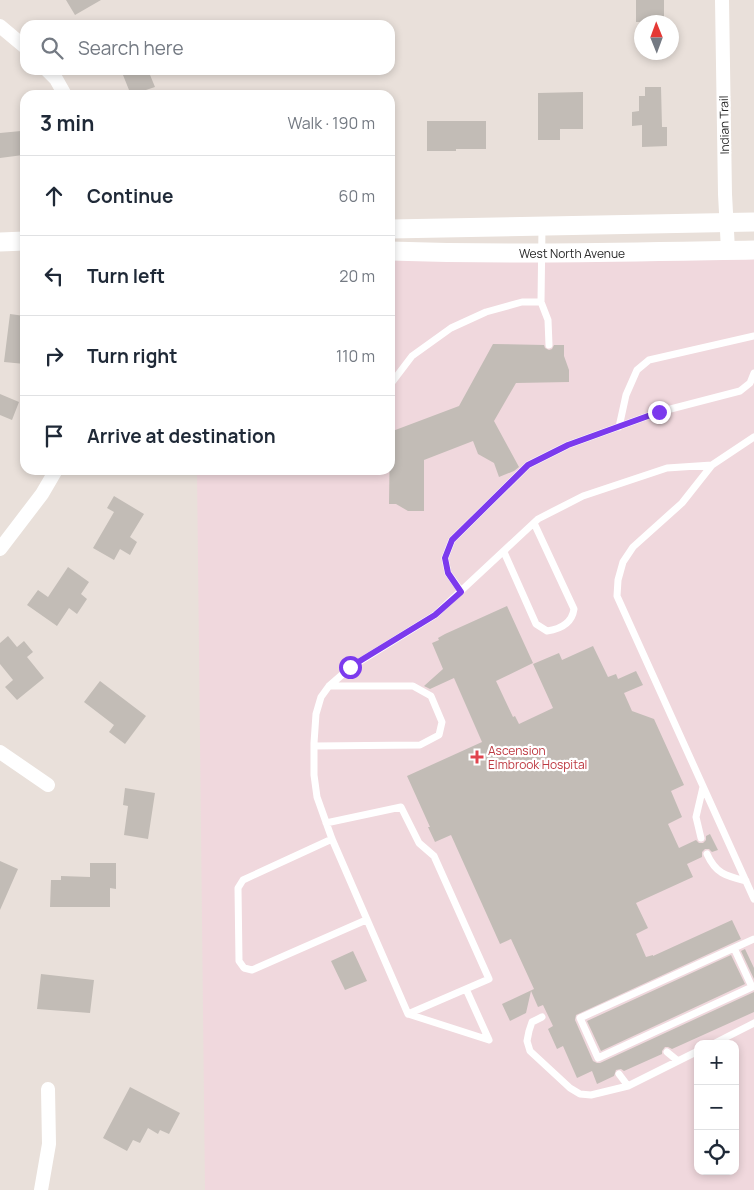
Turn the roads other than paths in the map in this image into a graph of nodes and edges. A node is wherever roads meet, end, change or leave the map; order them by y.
1 (722, 0) edge
2 (0, 26) edge
3 (20, 43) edge
4 (52, 75) edge
5 (62, 90) edge
6 (754, 222) edge
7 (727, 223) junction
8 (542, 226) junction
9 (395, 229) edge
10 (20, 241) edge
11 (0, 242) edge
12 (745, 250) edge
13 (395, 251) edge
14 (543, 253) junction
15 (541, 302) junction
16 (754, 336) edge
17 (549, 345) dead end
18 (754, 373) edge
19 (395, 378) edge
20 (619, 427) junction
21 (754, 437) edge
22 (712, 465) junction
23 (53, 475) edge
24 (534, 523) junction
25 (0, 548) edge
26 (504, 552) junction
27 (461, 592) junction
28 (329, 686) junction
29 (314, 746) junction
30 (0, 752) edge
31 (48, 785) dead end
32 (703, 787) junction
33 (326, 823) junction
34 (701, 838) dead end
35 (332, 840) junction
36 (708, 854) dead end
37 (746, 881) junction
38 (754, 899) edge
39 (366, 920) junction
40 (754, 939) edge
41 (734, 948) junction
42 (466, 989) junction
43 (408, 1014) junction
44 (542, 1017) dead end
45 (754, 1023) edge
46 (721, 1040) edge
47 (667, 1052) dead end
48 (694, 1053) edge
49 (678, 1061) junction
50 (619, 1074) dead end
51 (628, 1086) junction
52 (48, 1089) dead end
53 (41, 1190) edge

1 - 7 street, Indian Trail
2 - 3 street
4 - 5 street
6 - 7 main road
7 - 8 main road
7 - 12 street, Indian Trail
8 - 9 main road
8 - 14 lane
10 - 11 main road
12 - 14 main road, West North Avenue
13 - 14 main road, West North Avenue
14 - 15 lane
15 - 17 lane
15 - 19 lane
16 - 20 lane
18 - 20 lane
20 - 27 lane
21 - 22 lane
22 - 24 lane
22 - 32 lane
23 - 25 street
24 - 26 lane
24 - 26 lane
26 - 27 lane
27 - 28 lane
28 - 29 lane
28 - 29 lane
29 - 33 lane
30 - 31 street
32 - 34 lane
32 - 37 lane
33 - 35 lane
33 - 42 lane
35 - 39 lane
35 - 39 lane
36 - 37 lane
37 - 38 lane
39 - 43 lane
40 - 41 lane
41 - 41 lane
42 - 43 lane
42 - 43 lane
44 - 51 lane
45 - 46 lane
47 - 49 lane
48 - 49 lane
49 - 51 lane
50 - 51 lane
52 - 53 street

